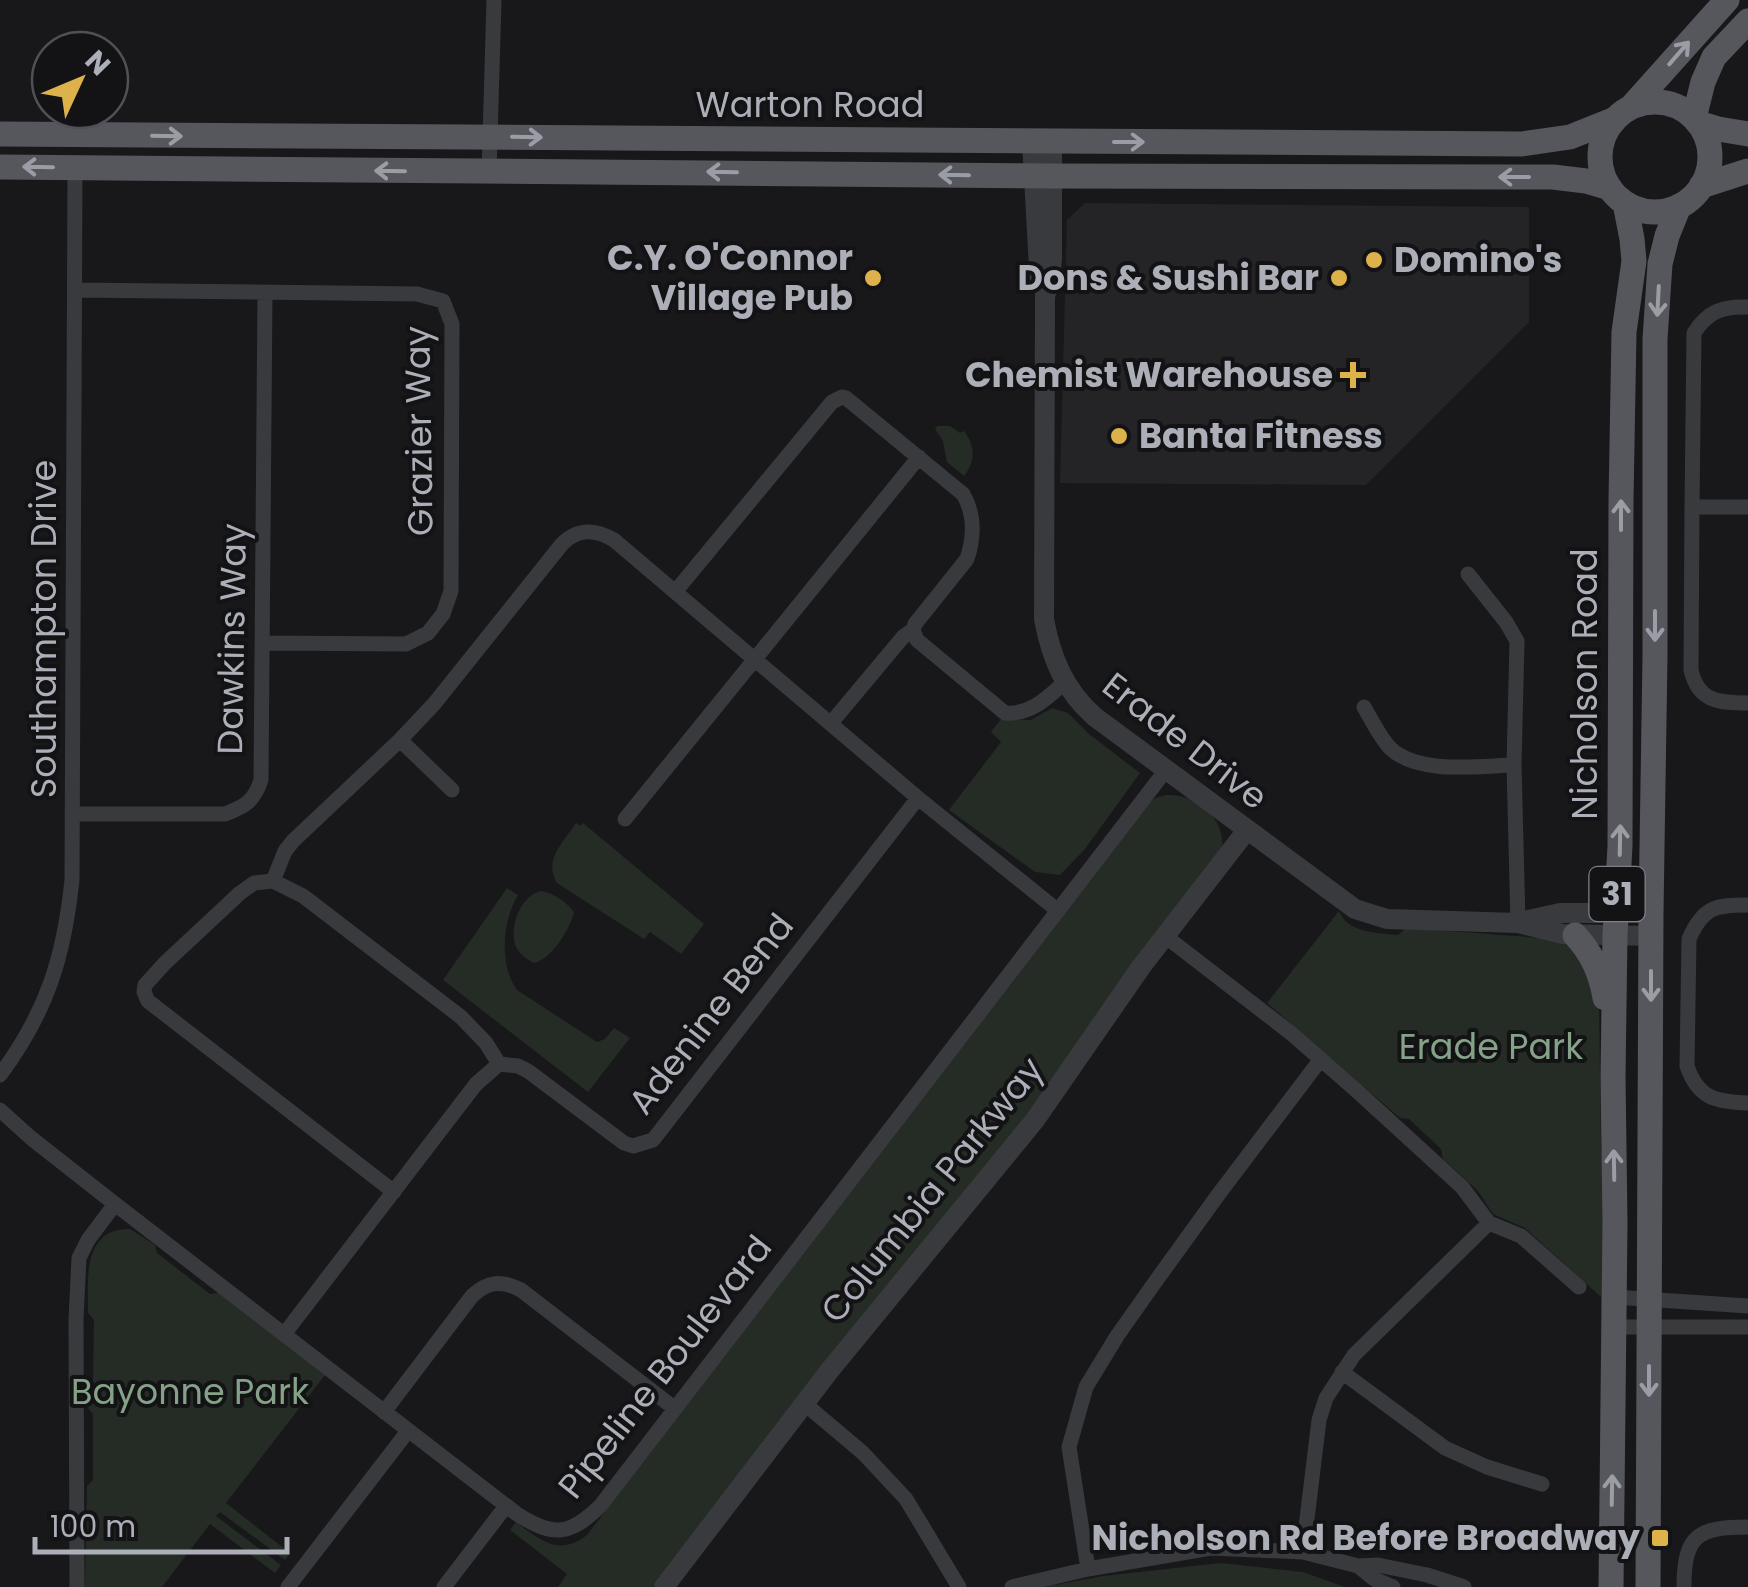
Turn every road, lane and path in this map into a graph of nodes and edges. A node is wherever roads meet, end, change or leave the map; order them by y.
1 (494, 0) edge
2 (1727, 0) edge
3 (1748, 22) edge
4 (1624, 113) junction
5 (1696, 120) junction
6 (0, 134) edge
7 (1748, 134) edge
8 (489, 137) junction
9 (1042, 142) junction
10 (0, 167) edge
11 (75, 168) junction
12 (1748, 171) edge
13 (489, 172) junction
14 (1042, 176) junction
15 (1701, 186) junction
16 (1618, 196) junction
17 (1679, 206) junction
18 (76, 290) junction
19 (265, 293) junction
20 (1748, 306) edge
21 (919, 457) junction
22 (1692, 506) junction
23 (1748, 507) edge
24 (1468, 574) dead end
25 (675, 592) junction
26 (913, 630) junction
27 (263, 644) junction
28 (754, 659) junction
29 (1065, 682) junction
30 (1748, 703) edge
31 (1364, 707) dead end
32 (831, 723) junction
33 (400, 740) junction
34 (1514, 765) junction
35 (1166, 770) junction
36 (452, 790) dead end
37 (918, 798) junction
38 (73, 814) junction
39 (625, 819) dead end
40 (1246, 830) junction
41 (273, 881) junction
42 (1748, 905) edge
43 (1056, 910) junction
44 (1518, 923) junction
45 (1651, 924) junction
46 (1615, 925) junction
47 (1575, 934) junction
48 (1166, 936) junction
49 (1321, 1059) junction
50 (498, 1064) junction
51 (0, 1075) edge
52 (1613, 1077) junction
53 (1748, 1103) edge
54 (0, 1110) edge
55 (394, 1192) junction
56 (115, 1204) junction
57 (1490, 1223) junction
58 (1579, 1287) dead end
59 (1614, 1297) junction
60 (1651, 1300) junction
61 (1748, 1306) edge
62 (1614, 1327) junction
63 (1748, 1327) edge
64 (1650, 1328) junction
65 (285, 1333) junction
66 (1342, 1372) junction
67 (805, 1404) junction
68 (674, 1408) junction
69 (384, 1412) junction
70 (408, 1431) junction
71 (1542, 1484) dead end
72 (506, 1506) junction
73 (1748, 1527) edge
74 (1303, 1552) junction
75 (1358, 1566) junction
76 (1088, 1569) junction
77 (294, 1585) edge
78 (77, 1587) edge
79 (444, 1587) edge
80 (664, 1587) edge
81 (959, 1587) edge
82 (1012, 1587) edge
83 (1393, 1587) edge
84 (1464, 1587) edge
85 (1611, 1587) edge
86 (1648, 1587) edge
87 (1684, 1587) edge

1 - 8 street
4 -> 2 main road, 31
3 - 5 main road
4 - 5 main road
9 -> 4 main road, Warton Road
4 - 16 main road, 31
5 - 7 main road
5 - 15 main road
6 -> 8 main road, Warton Road
8 -> 9 main road, Warton Road
8 - 13 street
9 - 14 street, Erade Drive
11 -> 10 main road, Warton Road
13 -> 11 main road, Warton Road
11 - 18 street, Southampton Drive
12 - 15 main road
14 -> 13 main road, Warton Road
16 -> 14 main road, Warton Road
14 - 29 street, Erade Drive
15 - 17 main road, 31
16 - 17 main road
46 -> 16 main road, Nicholson Road / 31
17 -> 45 main road, Nicholson Road / 31
18 - 19 street, Grazier Way
18 - 38 street, Southampton Drive
19 - 27 street, Dawkins Way
19 - 27 street, Grazier Way
20 - 22 street
21 - 25 street
21 - 26 street
21 - 28 street
22 - 23 street
22 - 30 street
24 - 34 street
25 - 28 street
25 - 33 street
26 - 29 street
26 - 32 street
27 - 38 street, Dawkins Way
28 - 32 street
28 - 39 street
29 - 35 street, Erade Drive
31 - 34 street
32 - 37 street
33 - 36 street
33 - 41 street
34 - 44 street
35 - 40 street, Erade Drive
35 - 43 street, Pipeline Boulevard
37 - 43 street
37 - 50 street, Adenine Bend
38 - 51 street, Southampton Drive
40 - 44 street, Erade Drive
40 - 48 street, Columbia Parkway
41 - 50 street
41 - 55 street
42 - 53 street
43 - 68 street, Pipeline Boulevard
44 - 46 street, Erade Drive
44 - 47 street, Erade Drive
45 - 46 street, Erade Drive
45 -> 60 main road, Nicholson Road / 31
46 - 47 street, Erade Drive
46 - 52 main road, Nicholson Road / 31
47 - 52 main road
48 - 49 street
48 - 67 street, Columbia Parkway
49 - 57 street
49 - 76 street
50 - 55 street
59 -> 52 main road, Nicholson Road / 31
54 - 56 street, Pipeline Boulevard
55 - 65 street
56 - 65 street, Pipeline Boulevard
56 - 78 street
57 - 58 street
57 - 66 street
59 - 60 street
59 - 62 main road, Nicholson Road / 31
60 - 61 street
60 - 64 main road, Nicholson Road / 31
62 - 64 street
85 -> 62 main road, Nicholson Road / 31
63 - 64 street
64 -> 86 main road, Nicholson Road / 31
65 - 69 street, Pipeline Boulevard
66 - 71 street
66 - 74 street
67 - 80 street, Columbia Parkway
67 - 81 street
68 - 69 street
68 - 72 street, Pipeline Boulevard
69 - 70 street, Pipeline Boulevard
70 - 72 street, Pipeline Boulevard
70 - 77 street
72 - 79 street
73 - 87 street
74 - 75 street
74 - 76 street
75 - 83 street
75 - 84 street
76 - 82 street

